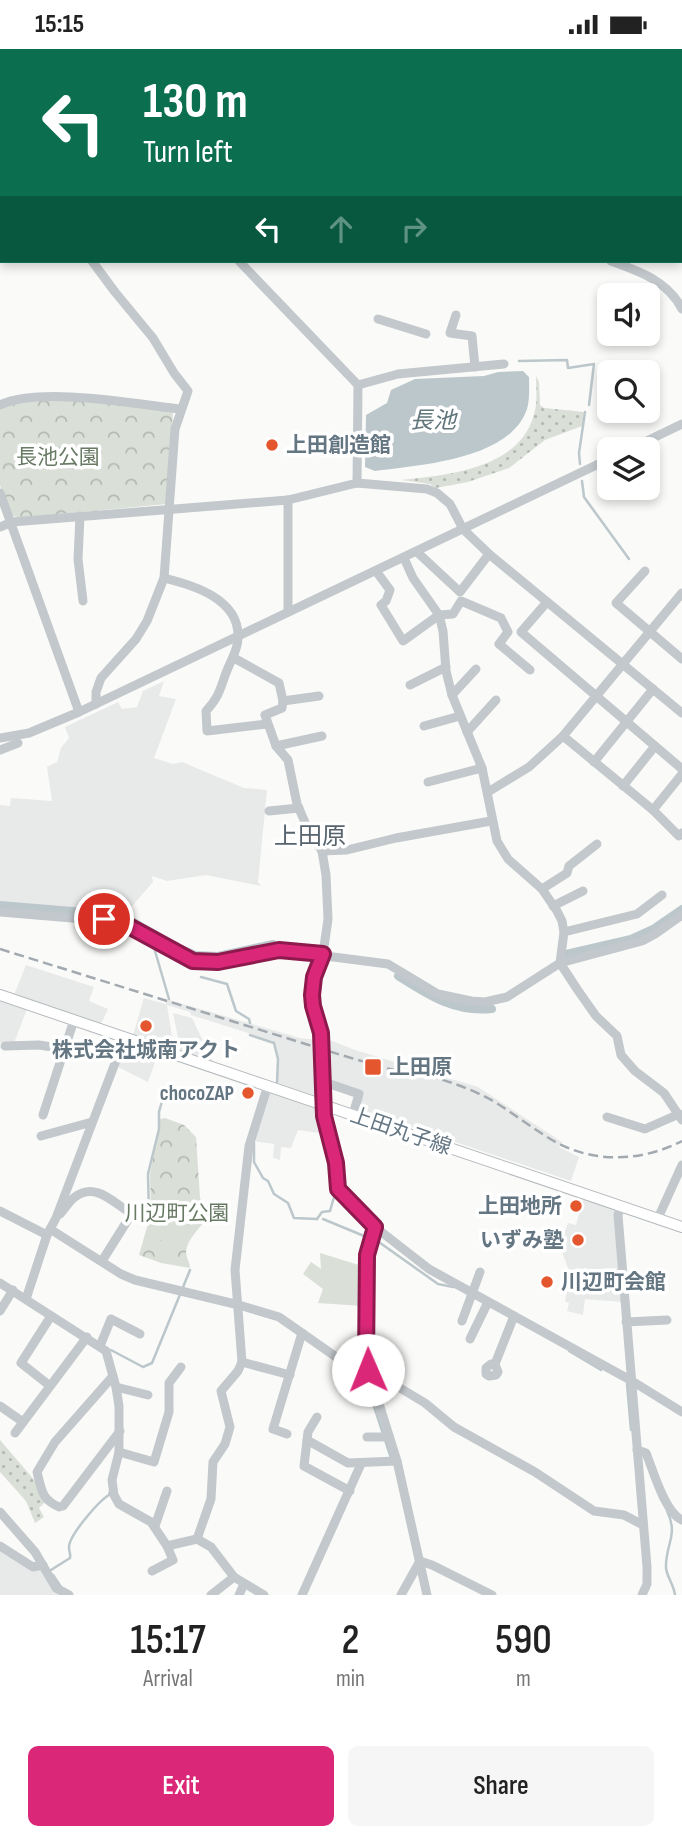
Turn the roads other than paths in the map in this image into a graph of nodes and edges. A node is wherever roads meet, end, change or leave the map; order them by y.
1 (93, 263) edge
2 (241, 263) edge
3 (616, 263) edge
4 (682, 309) edge
5 (456, 315) dead end
6 (378, 319) dead end
7 (426, 334) dead end
8 (504, 364) dead end
9 (475, 367) junction
10 (358, 385) junction
11 (0, 405) edge
12 (180, 409) junction
13 (682, 424) edge
14 (655, 437) edge
15 (597, 465) edge
16 (357, 482) junction
17 (0, 493) edge
18 (288, 500) junction
19 (169, 509) junction
20 (80, 516) junction
21 (12, 522) junction
22 (0, 527) edge
23 (463, 529) junction
24 (417, 552) junction
25 (489, 554) junction
26 (404, 558) junction
27 (376, 571) junction
28 (645, 571) dead end
29 (164, 578) junction
30 (681, 597) edge
31 (83, 601) dead end
32 (547, 602) junction
33 (288, 612) junction
34 (439, 615) junction
35 (649, 632) junction
36 (238, 637) junction
37 (234, 658) junction
38 (682, 659) edge
39 (622, 664) junction
40 (446, 667) junction
41 (476, 669) dead end
42 (530, 670) dead end
43 (410, 685) dead end
44 (653, 689) junction
45 (452, 695) junction
46 (596, 695) junction
47 (319, 696) dead end
48 (496, 700) dead end
49 (283, 701) junction
50 (96, 704) junction
51 (79, 712) junction
52 (682, 713) edge
53 (460, 716) junction
54 (626, 720) junction
55 (267, 724) junction
56 (424, 726) dead end
57 (467, 732) junction
58 (322, 736) dead end
59 (563, 736) junction
60 (0, 739) edge
61 (18, 743) dead end
62 (655, 745) junction
63 (276, 746) junction
64 (0, 750) edge
65 (594, 762) junction
66 (482, 768) junction
67 (682, 771) edge
68 (428, 782) dead end
69 (623, 786) junction
70 (488, 792) junction
71 (299, 808) junction
72 (653, 810) junction
73 (269, 811) dead end
74 (491, 821) junction
75 (682, 833) edge
76 (597, 844) dead end
77 (321, 851) junction
78 (542, 889) junction
79 (583, 891) dead end
80 (662, 895) dead end
81 (553, 906) junction
82 (0, 912) edge
83 (682, 915) edge
84 (564, 932) junction
85 (323, 954) junction
86 (560, 963) junction
87 (0, 995) edge
88 (75, 1020) junction
89 (125, 1037) junction
90 (5, 1046) dead end
91 (65, 1049) junction
92 (324, 1082) junction
93 (268, 1085) junction
94 (325, 1105) junction
95 (353, 1114) junction
96 (43, 1115) dead end
97 (607, 1117) dead end
98 (680, 1117) edge
99 (92, 1122) junction
100 (41, 1136) dead end
101 (682, 1165) edge
102 (621, 1206) junction
103 (0, 1211) edge
104 (56, 1218) junction
105 (658, 1218) junction
106 (375, 1227) junction
107 (682, 1227) edge
108 (49, 1232) junction
109 (102, 1261) junction
110 (480, 1272) dead end
111 (0, 1283) edge
112 (13, 1290) junction
113 (473, 1294) junction
114 (26, 1299) junction
115 (488, 1302) junction
116 (239, 1304) junction
117 (0, 1311) edge
118 (51, 1316) junction
119 (513, 1319) junction
120 (667, 1319) dead end
121 (462, 1321) dead end
122 (626, 1322) junction
123 (140, 1333) dead end
124 (302, 1333) junction
125 (87, 1337) junction
126 (470, 1339) dead end
127 (100, 1346) junction
128 (242, 1362) junction
129 (495, 1364) dead end
130 (181, 1367) dead end
131 (368, 1370) junction
132 (290, 1374) junction
133 (113, 1376) junction
134 (632, 1381) junction
135 (50, 1386) junction
136 (116, 1387) junction
137 (148, 1395) dead end
138 (0, 1406) edge
139 (682, 1412) edge
140 (317, 1417) dead end
141 (23, 1422) junction
142 (120, 1431) junction
143 (15, 1433) dead end
144 (287, 1434) dead end
145 (367, 1437) dead end
146 (388, 1437) junction
147 (307, 1440) junction
148 (638, 1450) junction
149 (119, 1452) junction
150 (397, 1461) junction
151 (361, 1464) junction
152 (167, 1491) dead end
153 (350, 1491) junction
154 (0, 1512) edge
155 (682, 1520) edge
156 (643, 1525) junction
157 (155, 1526) junction
158 (197, 1539) junction
159 (0, 1546) edge
160 (167, 1546) junction
161 (420, 1561) junction
162 (43, 1565) junction
163 (152, 1571) dead end
164 (234, 1577) junction
165 (244, 1584) junction
166 (69, 1595) edge
167 (211, 1595) edge
168 (239, 1595) edge
169 (264, 1595) edge
170 (302, 1595) edge
171 (401, 1595) edge
172 (427, 1595) edge
173 (492, 1595) edge
174 (642, 1595) edge

1 - 12 street
2 - 10 street
3 - 4 street
5 - 9 street
6 - 7 street
8 - 9 street
9 - 10 street
10 - 16 street
11 - 12 street
12 - 19 street
13 - 14 street
15 - 23 street
16 - 18 street
16 - 23 street
17 - 21 street
18 - 19 street
18 - 33 street
19 - 20 street
19 - 29 street
20 - 21 street
20 - 31 street
21 - 22 street
21 - 51 street
23 - 24 street
23 - 25 street
24 - 25 street
24 - 26 street
25 - 32 street
26 - 27 street
26 - 34 street
27 - 33 street
27 - 34 street
28 - 35 street
29 - 36 street
29 - 50 street
30 - 35 street
32 - 39 street
32 - 46 street
33 - 36 street
34 - 40 street
34 - 42 street
35 - 38 street
35 - 39 street
36 - 37 street
36 - 50 street
37 - 49 street
37 - 55 street
39 - 44 street
39 - 46 street
40 - 43 street
40 - 45 street
41 - 45 street
44 - 52 street
44 - 54 street
45 - 53 street
46 - 54 street
46 - 59 street
47 - 49 street
48 - 57 street
49 - 55 street
50 - 51 street
51 - 60 street
53 - 56 street
53 - 57 street
54 - 62 street
54 - 65 street
55 - 63 street
57 - 66 street
58 - 63 street
59 - 65 street
59 - 70 street
61 - 64 street
62 - 67 street
62 - 69 street
63 - 71 street
65 - 69 street
66 - 68 street
66 - 70 street
67 - 72 street
69 - 72 street
70 - 74 street
71 - 73 street
71 - 77 street
72 - 75 street
74 - 77 street
74 - 78 street
76 - 78 street
77 - 85 street
78 - 81 street
79 - 81 street
80 - 84 street
81 - 84 street
82 - 85 street
83 - 86 street
84 - 86 street
85 - 86 street
85 - 92 street
86 - 98 street
87 - 88 main road, 上田丸子線
88 - 89 main road, 上田丸子線
88 - 91 street
89 - 93 main road, 上田丸子線
89 - 99 street
90 - 91 street
91 - 96 street
92 - 94 street
92 - 95 street
93 - 94 main road, 上田丸子線
93 - 116 street
94 - 95 main road, 上田丸子線
94 - 106 street
95 - 102 main road, 上田丸子線
97 - 98 street
99 - 100 street
99 - 104 street
101 - 105 street
102 - 105 main road, 上田丸子線
102 - 122 street
103 - 108 street
104 - 108 street
104 - 109 street
105 - 107 main road, 上田丸子線
106 - 113 street
106 - 131 street
108 - 109 street
108 - 114 street
109 - 116 street
110 - 113 street
111 - 112 street
112 - 114 street
112 - 117 street
113 - 115 street
113 - 121 street
114 - 118 street
115 - 119 street
115 - 126 street
116 - 124 street
116 - 128 street
118 - 125 street
118 - 135 street
119 - 129 street
119 - 134 street
120 - 122 street
122 - 134 street
123 - 127 street
124 - 131 street
124 - 132 street
125 - 127 street
125 - 135 street
127 - 133 street
128 - 132 street
128 - 158 street
130 - 149 street
131 - 146 street
131 - 156 street
132 - 144 street
133 - 136 street
133 - 142 street
134 - 139 street
134 - 148 street
135 - 141 street
136 - 137 street
136 - 142 street
138 - 141 street
140 - 147 street
141 - 143 street
142 - 149 street
145 - 146 street
146 - 150 street
147 - 151 street
147 - 153 street
148 - 155 street
148 - 156 street
149 - 157 street
150 - 151 street
150 - 161 street
151 - 153 street
152 - 157 street
153 - 170 street
154 - 162 street
156 - 174 street
157 - 160 street
158 - 160 street
158 - 164 street
159 - 162 street
160 - 163 street
161 - 171 street
161 - 172 street
161 - 173 street
162 - 166 street
164 - 165 street
164 - 167 street
165 - 168 street
165 - 169 street

